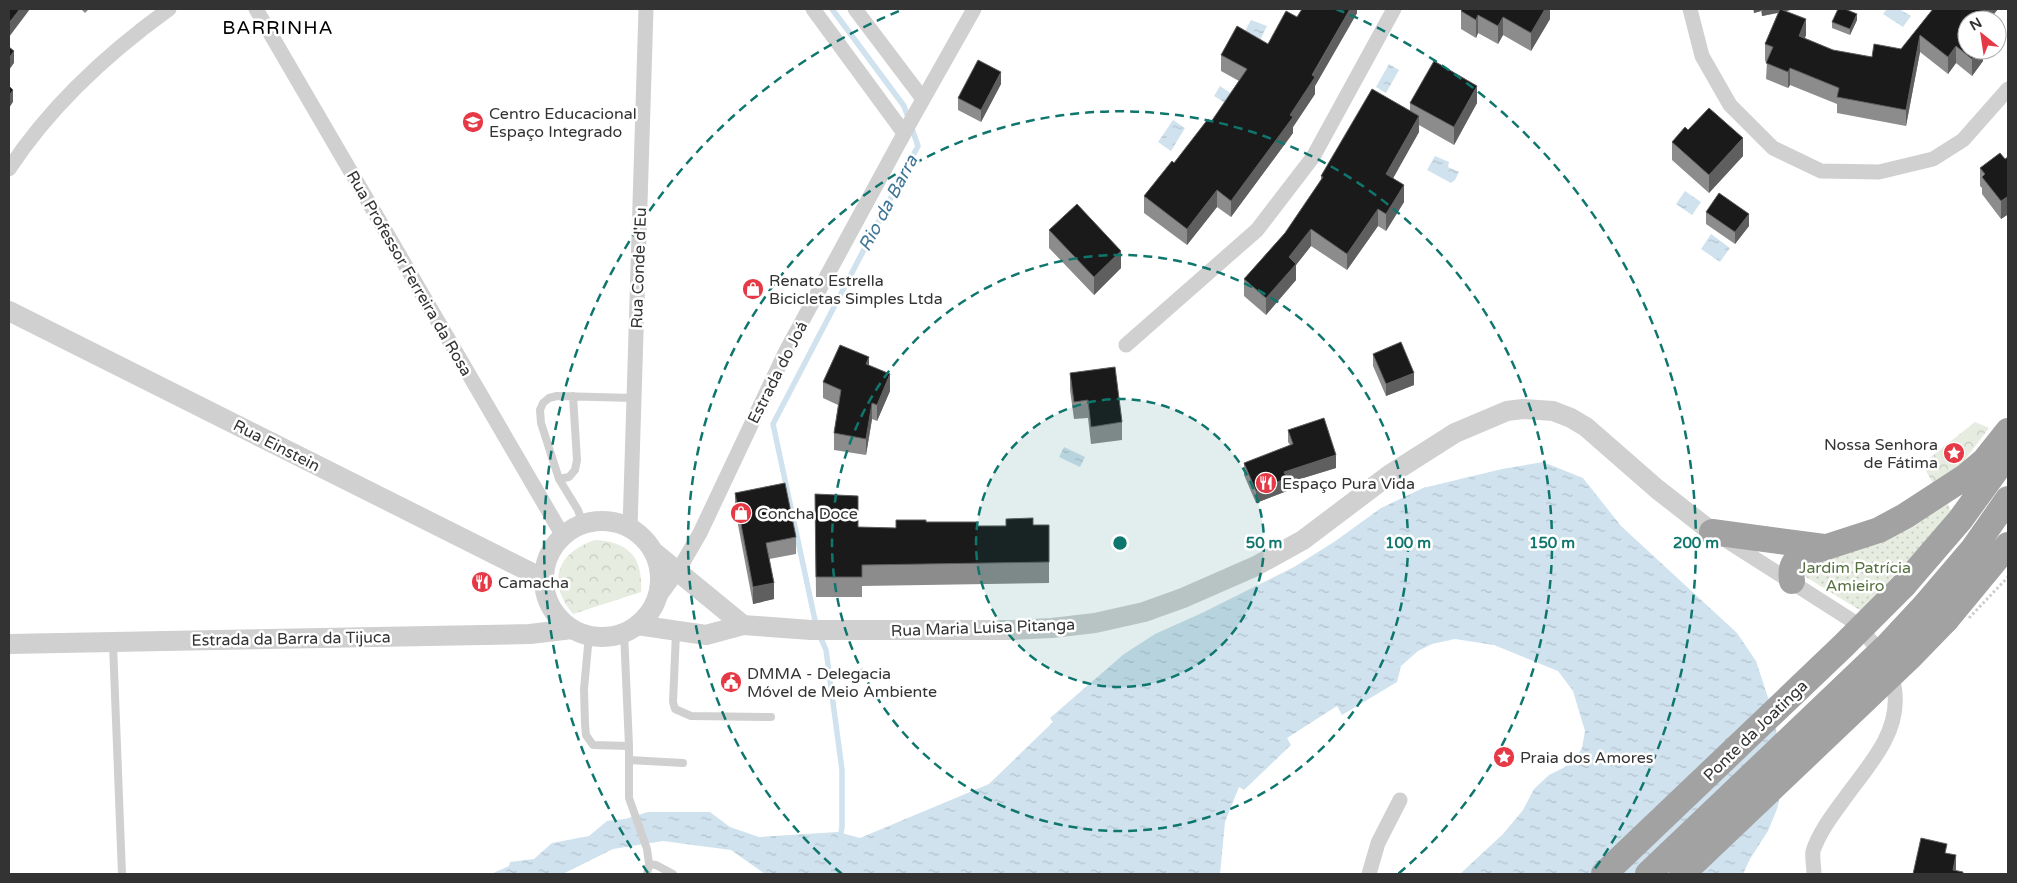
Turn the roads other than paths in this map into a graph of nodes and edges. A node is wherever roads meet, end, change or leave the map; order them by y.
1 (169, 9) edge
2 (256, 9) edge
3 (646, 9) edge
4 (812, 9) edge
5 (856, 9) edge
6 (974, 9) edge
7 (1394, 9) edge
8 (1690, 9) edge
9 (2008, 89) edge
10 (922, 101) junction
11 (905, 131) junction
12 (9, 169) edge
13 (9, 311) edge
14 (1126, 345) dead end
15 (573, 396) junction
16 (634, 398) junction
17 (2008, 431) edge
18 (2008, 454) edge
19 (559, 479) junction
20 (2008, 500) edge
21 (582, 525) junction
22 (630, 528) junction
23 (1712, 532) junction
24 (563, 536) junction
25 (2008, 545) edge
26 (1827, 547) junction
27 (654, 552) junction
28 (678, 571) junction
29 (544, 579) junction
30 (1792, 581) junction
31 (714, 603) junction
32 (654, 604) junction
33 (1936, 611) junction
34 (743, 625) junction
35 (630, 629) junction
36 (676, 631) junction
37 (581, 632) junction
38 (706, 635) junction
39 (113, 642) junction
40 (9, 644) edge
41 (771, 717) dead end
42 (629, 746) junction
43 (629, 760) junction
44 (683, 763) dead end
45 (1400, 800) dead end
46 (649, 864) junction
47 (122, 874) edge
48 (647, 874) edge
49 (673, 874) edge
50 (1369, 874) edge
51 (1604, 874) edge
52 (1648, 874) edge
53 (1682, 874) edge
54 (1814, 874) edge

1 - 12 street
2 - 24 street, Rua Professor Ferreira da Rosa
3 - 16 street, Rua Conde d'Eu
4 - 11 street
5 - 10 street
6 - 10 street, Estrada do Joá
7 - 14 street
8 - 9 street
10 - 11 street, Estrada do Joá
11 - 28 street, Estrada do Joá
13 - 29 street, Rua Einstein
15 - 16 lane
15 - 19 lane
15 - 19 lane
16 - 22 street, Rua Conde d'Eu
17 - 26 highway
18 - 51 highway, Ponte da Joatinga, bridge
19 - 21 lane
20 - 33 highway
21 - 22 street
21 - 24 street
22 - 27 street
23 - 26 highway
23 - 30 street, Rua Maria Luisa Pitanga
23 - 34 street, Rua Maria Luisa Pitanga
24 - 29 street
25 - 33 highway
26 - 30 highway
27 - 28 street
27 - 32 street
28 - 31 street
28 - 32 street, Estrada do Joá
29 - 37 street
30 - 54 street, Rua Maria Luisa Pitanga
31 - 34 street
31 - 38 street
32 - 35 street
33 - 52 highway, Ponte da Joatinga, bridge
33 - 53 highway, bridge
34 - 38 street, Rua Maria Luisa Pitanga
35 - 36 street, Rua Maria Luisa Pitanga
35 - 37 street
35 - 42 lane
36 - 38 street, Rua Maria Luisa Pitanga
36 - 41 lane
37 - 39 street, Estrada da Barra da Tijuca
37 - 42 lane
39 - 40 street, Estrada da Barra da Tijuca
39 - 47 lane
42 - 43 lane
43 - 44 lane
43 - 46 lane
45 - 50 street
46 - 48 lane
46 - 49 lane

